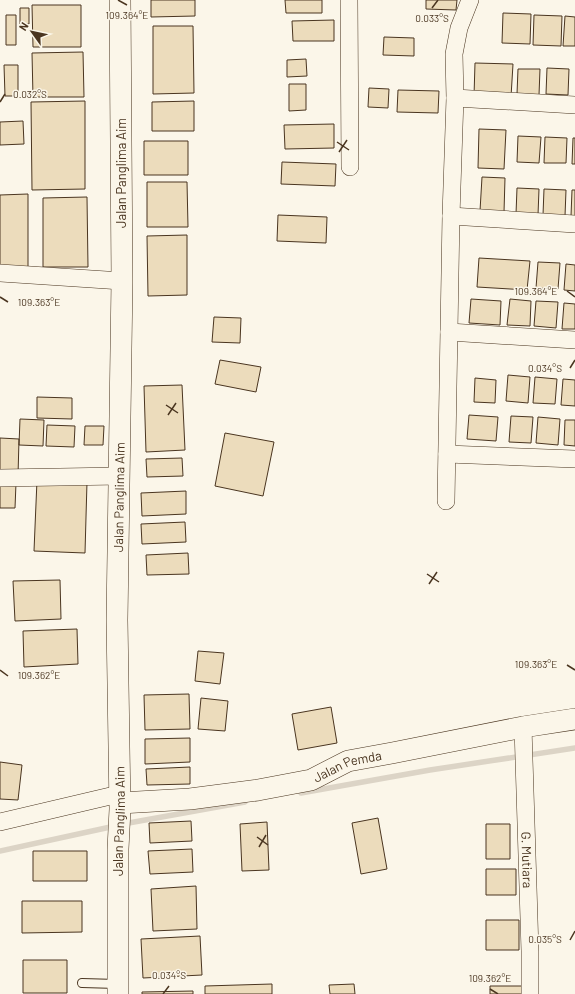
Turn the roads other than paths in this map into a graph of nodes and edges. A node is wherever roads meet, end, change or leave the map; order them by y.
1 (120, 0) edge
2 (350, 0) edge
3 (470, 0) edge
4 (455, 98) junction
5 (575, 106) edge
6 (350, 167) dead end
7 (451, 216) junction
8 (575, 224) edge
9 (0, 273) edge
10 (122, 281) junction
11 (449, 332) junction
12 (575, 340) edge
13 (447, 454) junction
14 (575, 460) edge
15 (119, 476) junction
16 (0, 478) edge
17 (446, 501) dead end
18 (575, 719) edge
19 (523, 727) junction
20 (120, 802) junction
21 (0, 822) edge
22 (82, 983) dead end
23 (118, 989) edge
24 (530, 994) edge

1 - 10 street, Jalan Panglima Aim
2 - 6 street
3 - 4 street
4 - 5 street
4 - 7 street
7 - 8 street
7 - 11 street
9 - 10 street
10 - 15 street, Jalan Panglima Aim
11 - 12 street
11 - 13 street
13 - 14 street
13 - 17 street
15 - 16 street
15 - 20 street, Jalan Panglima Aim
18 - 19 street, Jalan Pemda
19 - 20 street, Jalan Pemda
19 - 24 street, G. Mutiara
20 - 21 street
20 - 23 street, Jalan Panglima Aim
22 - 23 lane

